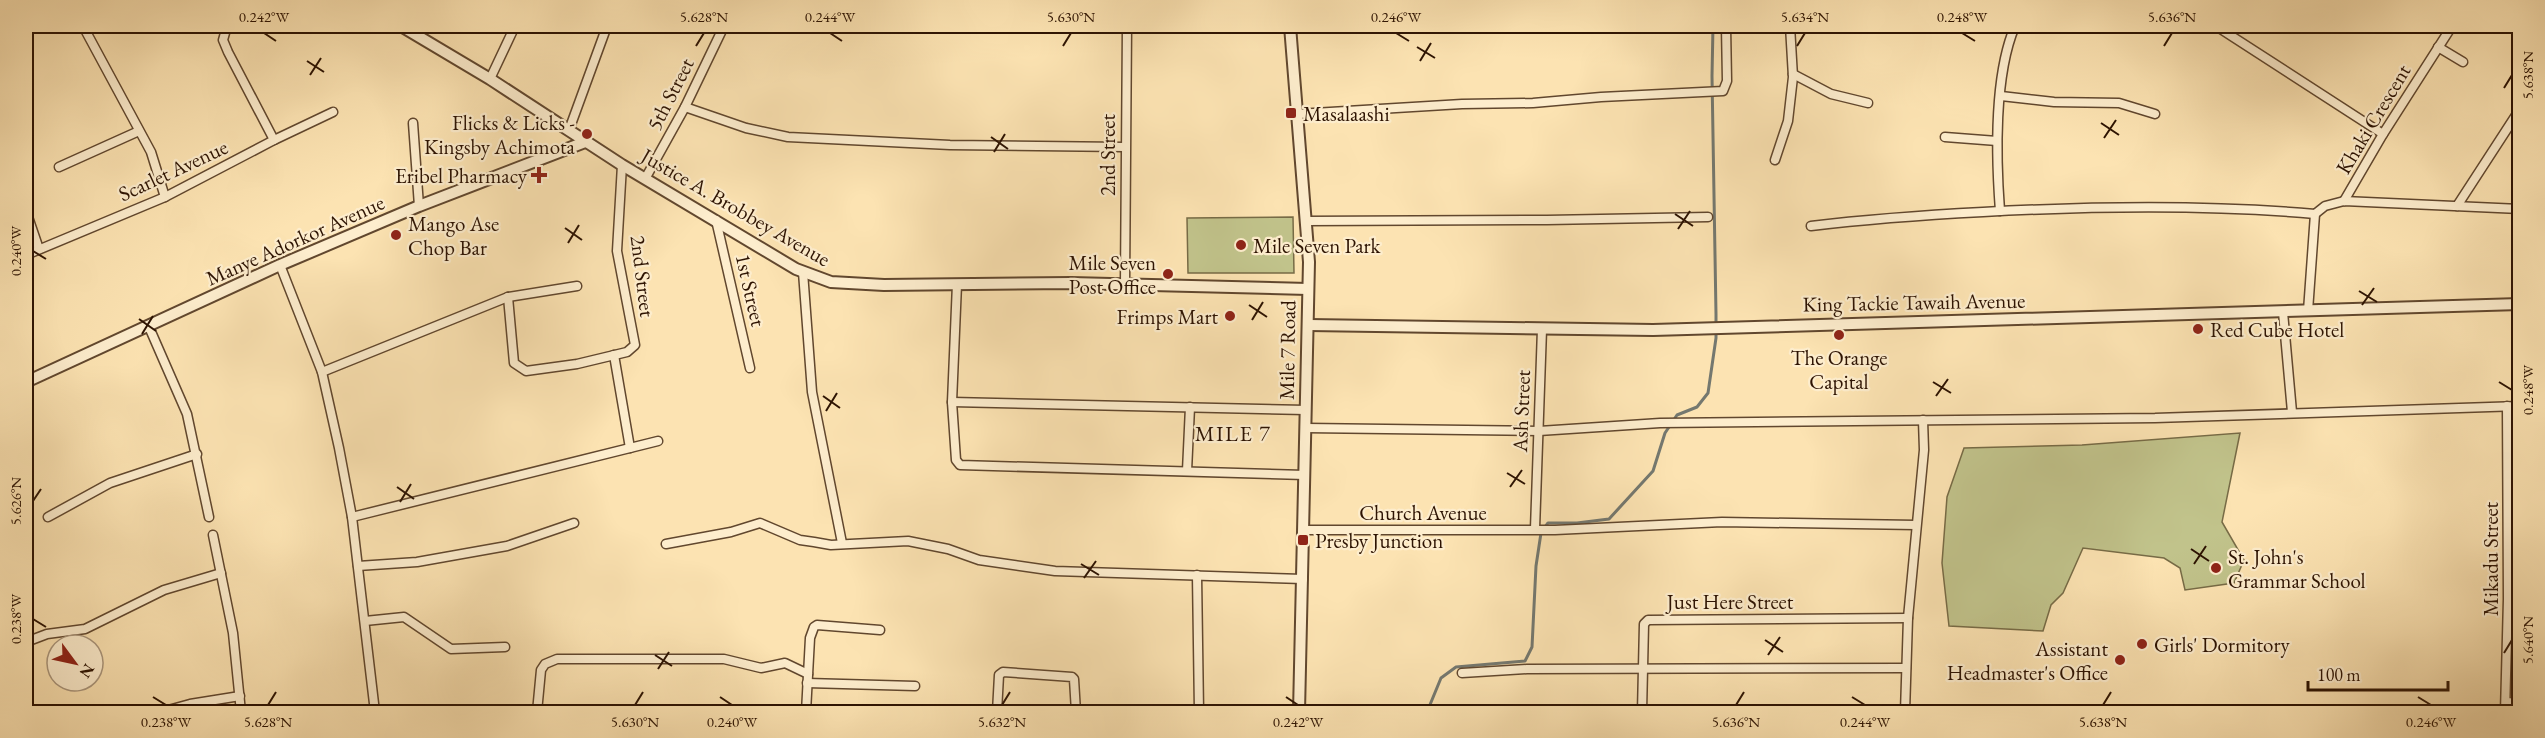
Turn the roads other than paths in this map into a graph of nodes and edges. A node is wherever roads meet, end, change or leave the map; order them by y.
1 (83, 26) edge
2 (227, 26) edge
3 (401, 26) edge
4 (515, 26) edge
5 (607, 26) edge
6 (724, 26) edge
7 (1127, 26) edge
8 (1290, 26) edge
9 (1726, 26) edge
10 (1790, 26) edge
11 (2015, 26) edge
12 (2216, 26) edge
13 (2452, 26) edge
14 (2439, 47) junction
15 (2463, 62) dead end
16 (1793, 74) junction
17 (490, 80) junction
18 (2001, 96) junction
19 (1868, 103) dead end
20 (686, 107) junction
21 (2520, 109) edge
22 (333, 112) dead end
23 (1297, 114) junction
24 (2155, 114) dead end
25 (413, 123) dead end
26 (569, 130) junction
27 (140, 131) junction
28 (2383, 134) junction
29 (1945, 137) dead end
30 (274, 140) junction
31 (1997, 141) junction
32 (585, 142) junction
33 (1125, 147) junction
34 (1775, 160) dead end
35 (622, 165) junction
36 (59, 167) dead end
37 (645, 179) junction
38 (165, 197) junction
39 (2344, 201) junction
40 (419, 206) junction
41 (2457, 206) junction
42 (2520, 208) edge
43 (26, 211) edge
44 (2000, 211) junction
45 (2315, 214) junction
46 (1708, 217) dead end
47 (716, 220) junction
48 (1305, 221) junction
49 (1811, 226) dead end
50 (39, 249) junction
51 (26, 255) edge
52 (280, 265) junction
53 (803, 272) junction
54 (957, 284) junction
55 (1125, 284) junction
56 (578, 286) dead end
57 (1308, 289) junction
58 (508, 297) junction
59 (2520, 304) edge
60 (2308, 311) junction
61 (2283, 312) junction
62 (1309, 325) junction
63 (149, 327) junction
64 (1542, 329) junction
65 (614, 355) junction
66 (750, 368) dead end
67 (322, 372) junction
68 (26, 382) edge
69 (952, 402) junction
70 (2507, 406) junction
71 (2520, 406) edge
72 (1190, 407) junction
73 (1306, 410) junction
74 (2292, 412) junction
75 (1923, 420) junction
76 (1306, 428) junction
77 (1539, 431) junction
78 (658, 441) dead end
79 (630, 448) junction
80 (197, 454) junction
81 (1187, 471) junction
82 (1305, 475) junction
83 (2509, 504) junction
84 (2520, 504) edge
85 (48, 517) dead end
86 (210, 517) dead end
87 (352, 517) junction
88 (574, 523) dead end
89 (1917, 525) junction
90 (1538, 529) junction
91 (1304, 530) junction
92 (213, 535) dead end
93 (842, 543) junction
94 (666, 544) dead end
95 (358, 566) junction
96 (221, 573) junction
97 (1197, 575) junction
98 (1303, 579) junction
99 (2508, 599) junction
100 (2520, 599) edge
101 (1908, 618) junction
102 (365, 621) junction
103 (880, 630) dead end
104 (26, 642) edge
105 (505, 647) dead end
106 (1643, 668) junction
107 (1906, 668) junction
108 (1462, 674) dead end
109 (808, 679) junction
110 (915, 686) dead end
111 (240, 696) junction
112 (2506, 702) junction
113 (2520, 702) edge
114 (160, 712) edge
115 (241, 712) edge
116 (375, 712) edge
117 (537, 712) edge
118 (806, 712) edge
119 (997, 712) edge
120 (1076, 712) edge
121 (1199, 712) edge
122 (1299, 712) edge
123 (1642, 712) edge
124 (1905, 712) edge
125 (2505, 712) edge

1 - 27 street
2 - 30 street
3 - 17 street, Justice A. Brobbey Avenue
4 - 17 street
5 - 26 street
6 - 20 street, 5th Street
7 - 33 street, 2nd Street
8 - 23 street, Mile 7 Road
9 - 23 street
10 - 16 street
11 - 18 street
12 - 28 street
13 - 14 street, Khaki Crescent
14 - 15 street
14 - 28 street, Khaki Crescent
16 - 19 street
16 - 34 street
17 - 26 street, Justice A. Brobbey Avenue
18 - 24 street
18 - 31 street
20 - 33 street
20 - 37 street, 5th Street
21 - 41 street
22 - 30 street, Scarlet Avenue
23 - 48 street, Mile 7 Road
25 - 40 street
26 - 32 street, Justice A. Brobbey Avenue
27 - 36 street
27 - 38 street
28 - 39 street, Khaki Crescent
29 - 31 street
30 - 38 street, Scarlet Avenue
31 - 44 street
32 - 35 street, Justice A. Brobbey Avenue
32 - 40 street, Manye Adorkor Avenue
33 - 55 street, 2nd Street
35 - 37 street, Justice A. Brobbey Avenue
35 - 65 street, 2nd Street
37 - 47 street, Justice A. Brobbey Avenue
38 - 50 street, Scarlet Avenue
39 - 41 street
39 - 45 street
40 - 52 street, Manye Adorkor Avenue
41 - 42 street
43 - 50 street
44 - 45 street
44 - 49 street
45 - 60 street
46 - 48 street
47 - 53 street, Justice A. Brobbey Avenue
47 - 66 street, 1st Street
48 - 57 street, Mile 7 Road
50 - 51 street, Scarlet Avenue
52 - 63 street, Manye Adorkor Avenue
52 - 67 street
53 - 54 street, Justice A. Brobbey Avenue
53 - 93 street
54 - 55 street, Justice A. Brobbey Avenue
54 - 69 street
55 - 57 street, Justice A. Brobbey Avenue
56 - 58 street
57 - 62 street, Mile 7 Road
58 - 65 street
58 - 67 street
59 - 60 street, King Tackie Tawaih Avenue
60 - 61 street, King Tackie Tawaih Avenue
61 - 64 street, King Tackie Tawaih Avenue
61 - 74 street
62 - 64 street, King Tackie Tawaih Avenue
62 - 73 street, Mile 7 Road
63 - 68 street, Manye Adorkor Avenue
63 - 80 street
64 - 77 street, Ash Street
65 - 79 street
67 - 87 street
69 - 72 street
69 - 81 street
70 - 71 street
70 - 74 street
70 - 83 street, Mikadu Street
72 - 73 street
72 - 81 street
73 - 76 street, Mile 7 Road
74 - 75 street
75 - 77 street
75 - 89 street
76 - 77 street
76 - 82 street, Mile 7 Road
77 - 90 street, Ash Street
78 - 79 street
79 - 87 street
80 - 85 street
80 - 86 street
81 - 82 street
82 - 91 street, Mile 7 Road
83 - 84 street
83 - 99 street, Mikadu Street
87 - 95 street
88 - 95 street
89 - 90 street, Church Avenue
89 - 101 street
90 - 91 street, Church Avenue
91 - 98 street, Mile 7 Road
92 - 96 street
93 - 94 street
93 - 97 street
95 - 102 street
96 - 104 street
96 - 111 street
97 - 98 street
97 - 121 street
98 - 122 street, Mile 7 Road
99 - 100 street
99 - 112 street, Mikadu Street
101 - 106 street, Just Here Street
101 - 107 street
102 - 105 street
102 - 116 street
103 - 109 street
106 - 107 street
106 - 108 street
106 - 123 street, Just Here Street
107 - 124 street
109 - 110 street
109 - 117 street
109 - 118 street
111 - 114 street
111 - 115 street
112 - 113 street
112 - 125 street, Mikadu Street
119 - 120 street

